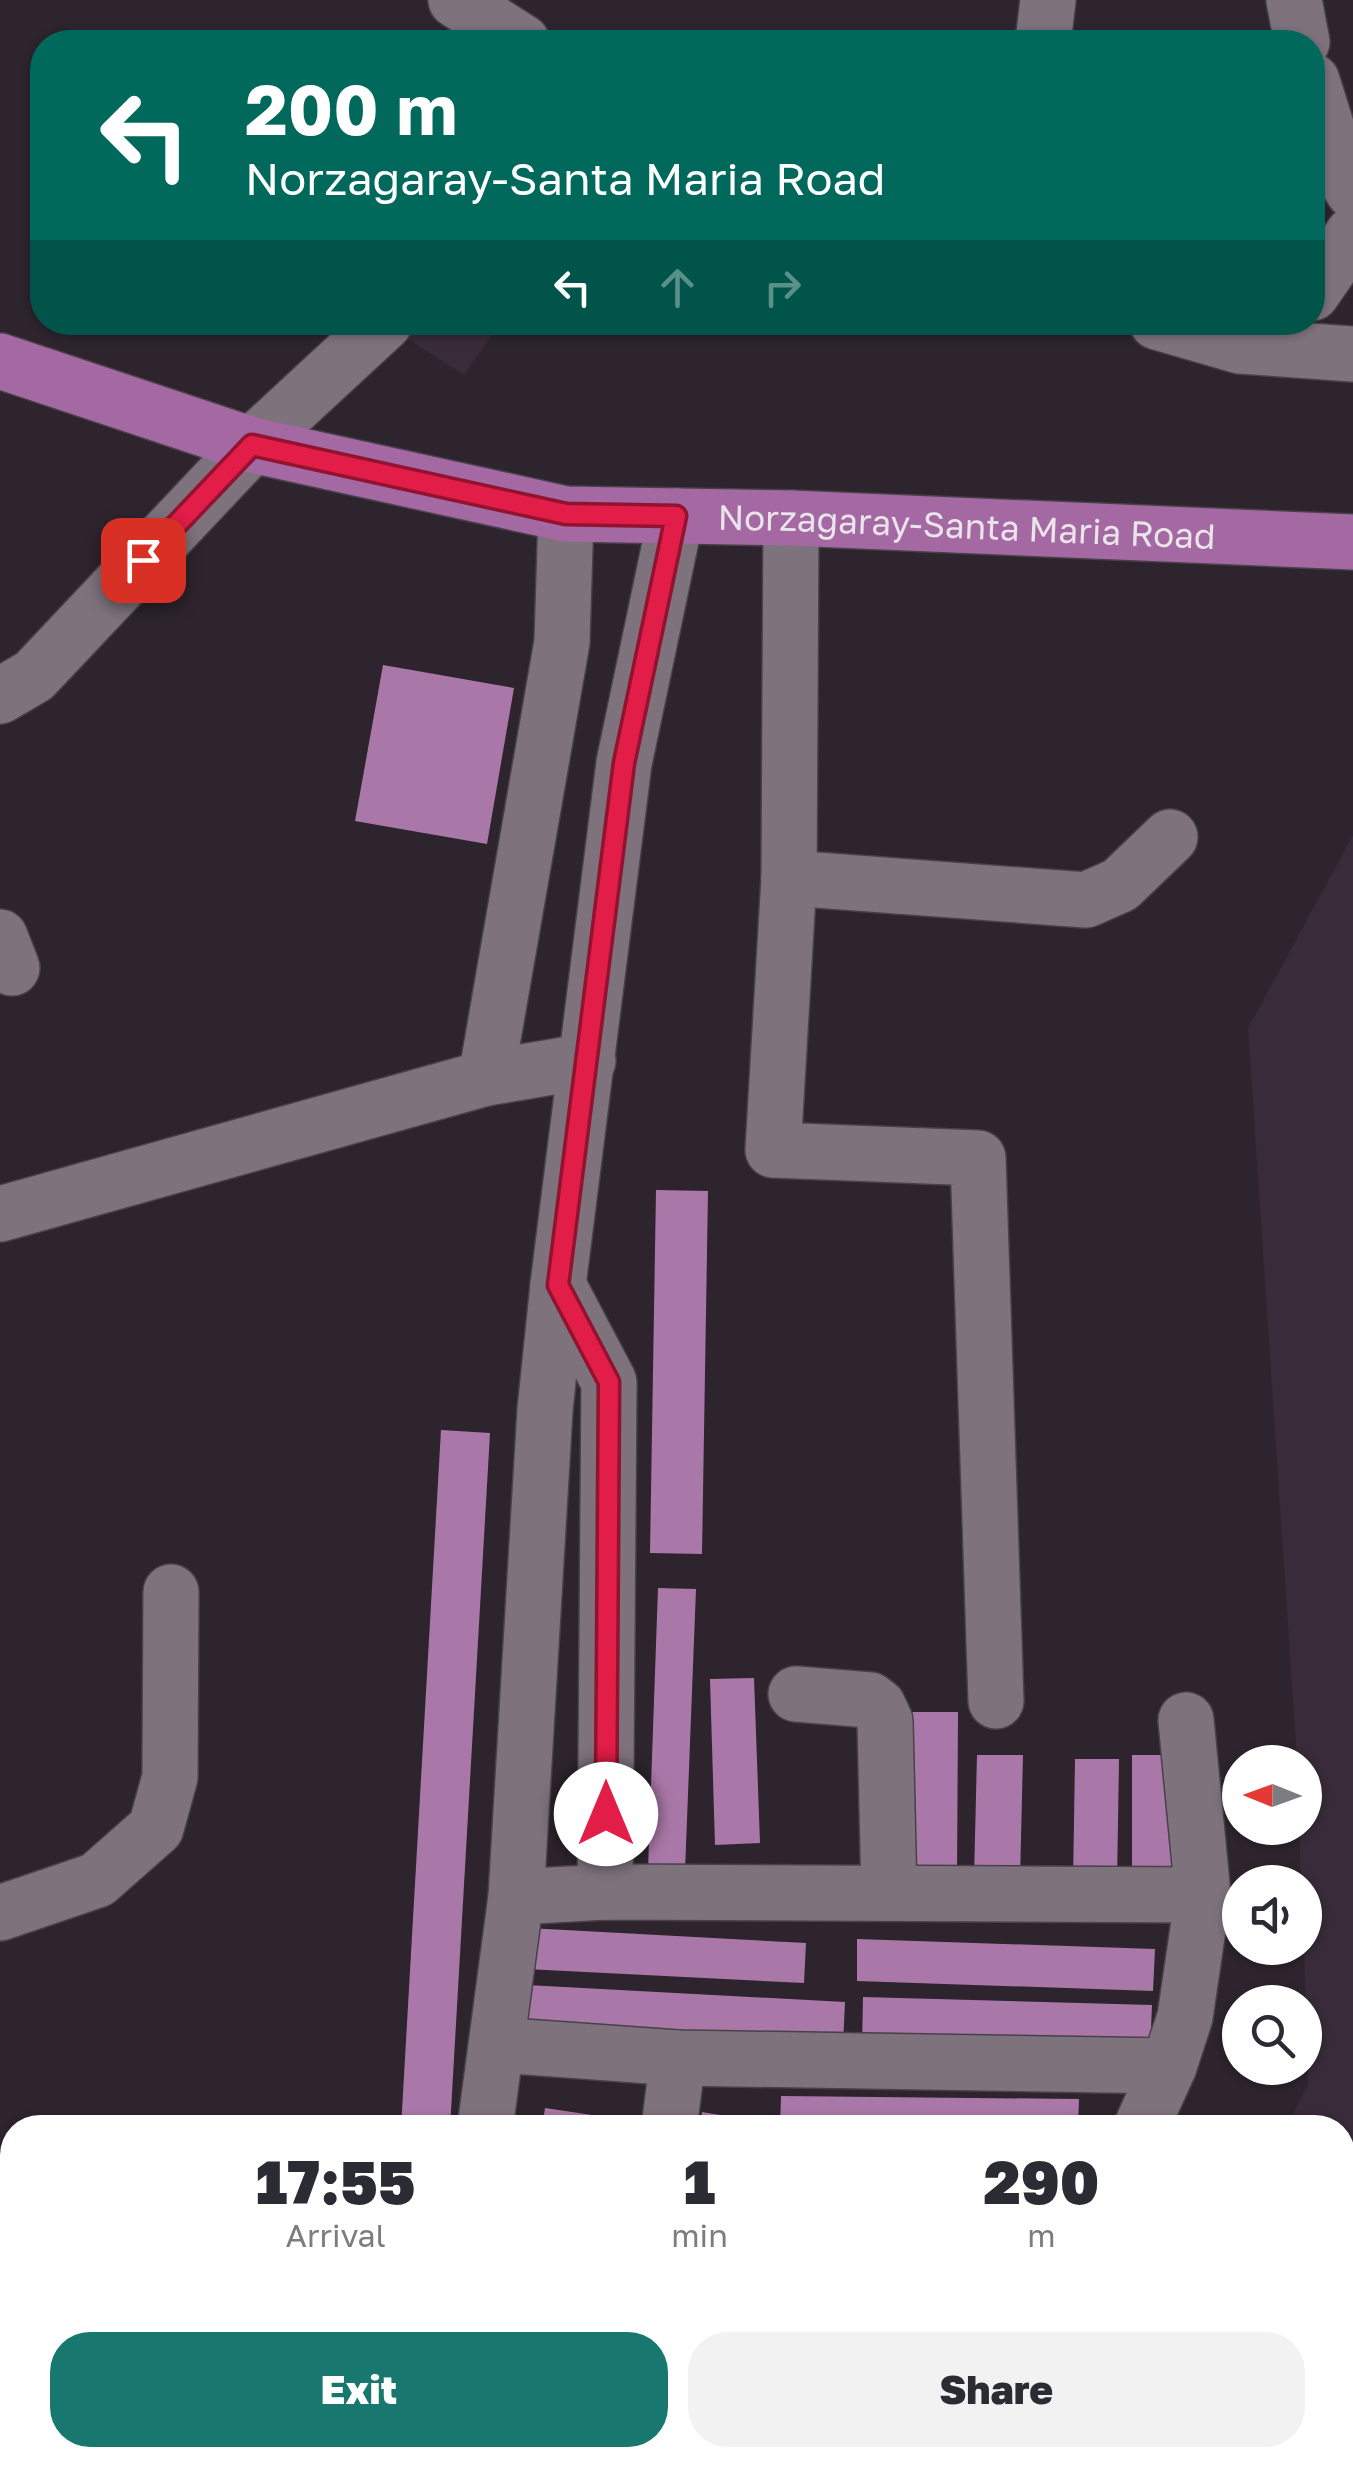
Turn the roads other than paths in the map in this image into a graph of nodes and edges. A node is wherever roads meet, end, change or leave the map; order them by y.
1 (456, 0) edge
2 (1048, 0) edge
3 (1294, 0) edge
4 (503, 30) edge
5 (1044, 30) edge
6 (1300, 30) edge
7 (1325, 122) edge
8 (1353, 191) edge
9 (1353, 234) edge
10 (1325, 274) edge
11 (371, 335) edge
12 (1202, 335) edge
13 (1283, 336) edge
14 (1353, 354) edge
15 (0, 361) edge
16 (252, 445) junction
17 (566, 514) junction
18 (676, 516) junction
19 (791, 518) junction
20 (1353, 542) edge
21 (0, 696) edge
22 (1170, 837) dead end
23 (789, 878) junction
24 (588, 1061) junction
25 (486, 1078) junction
26 (0, 1214) edge
27 (558, 1285) junction
28 (171, 1592) dead end
29 (796, 1694) dead end
30 (996, 1700) dead end
31 (1186, 1720) dead end
32 (605, 1892) junction
33 (889, 1894) junction
34 (1203, 1895) junction
35 (516, 1897) junction
36 (0, 1913) edge
37 (497, 2046) junction
38 (678, 2058) junction
39 (1169, 2066) junction
40 (488, 2115) edge
41 (671, 2115) edge
42 (1147, 2115) edge

1 - 4 street
2 - 5 street
3 - 6 street
7 - 8 street
9 - 10 street
11 - 16 street
12 - 13 street
13 - 14 street
15 - 16 main road, Norzagaray-Santa Maria Road
16 - 17 main road, Norzagaray-Santa Maria Road
16 - 21 street
17 - 18 main road, Norzagaray-Santa Maria Road
17 - 25 street
18 - 19 main road, Norzagaray-Santa Maria Road
18 - 24 street
19 - 20 main road, Norzagaray-Santa Maria Road
19 - 23 street
22 - 23 street
23 - 30 street
24 - 25 street
24 - 27 street
25 - 26 street
27 - 32 street
27 - 35 street
28 - 36 street
29 - 33 street
31 - 34 street
32 - 33 street
32 - 35 street
33 - 34 street
34 - 39 street
35 - 37 street
37 - 38 street
37 - 40 street
38 - 39 street
38 - 41 street
39 - 42 street

